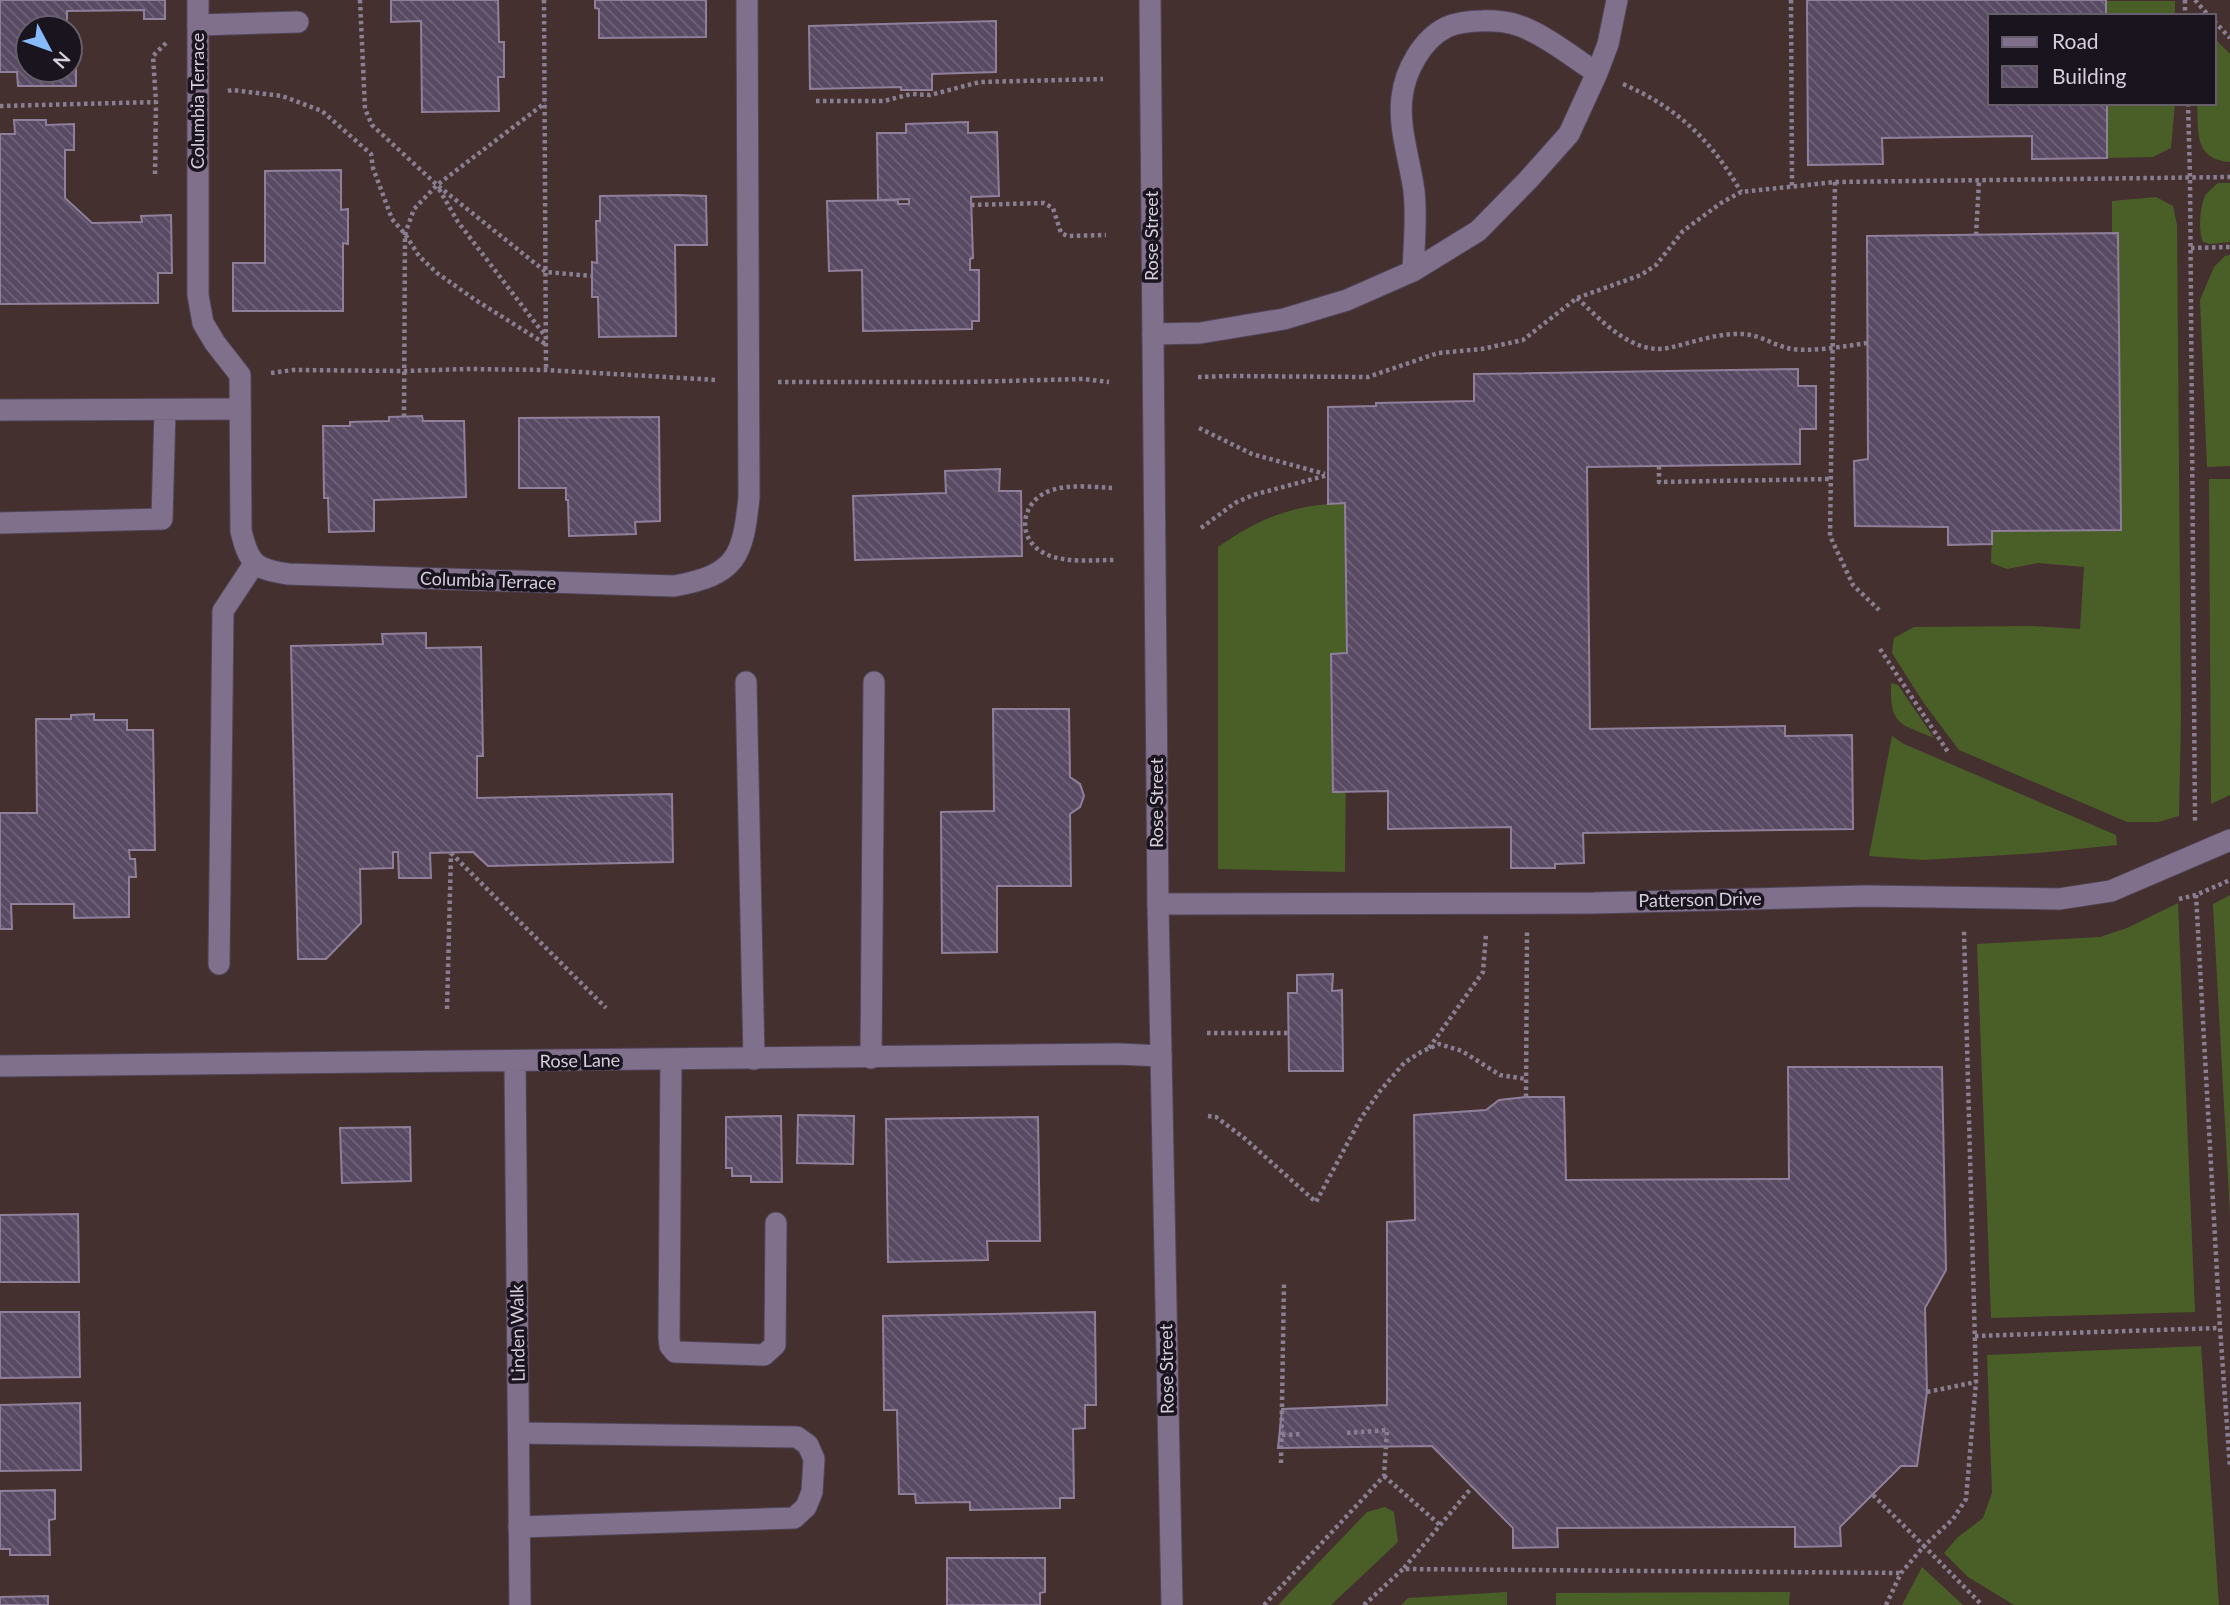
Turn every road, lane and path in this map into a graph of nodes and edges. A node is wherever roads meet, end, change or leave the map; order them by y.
1 (198, 0) edge
2 (360, 0) edge
3 (544, 0) edge
4 (747, 0) edge
5 (1150, 0) edge
6 (1617, 0) edge
7 (1791, 0) edge
8 (2195, 0) edge
9 (2207, 14) edge
10 (298, 22) dead end
11 (2216, 23) edge
12 (198, 25) junction
13 (2230, 38) edge
14 (169, 40) dead end
15 (1597, 73) junction
16 (1102, 79) dead end
17 (221, 94) dead end
18 (816, 101) dead end
19 (156, 102) junction
20 (545, 103) junction
21 (2188, 105) edge
22 (0, 106) edge
23 (155, 174) dead end
24 (2230, 177) edge
25 (2190, 178) junction
26 (1979, 181) junction
27 (1835, 182) junction
28 (437, 185) junction
29 (1792, 186) junction
30 (1741, 192) junction
31 (971, 205) dead end
32 (405, 234) junction
33 (1106, 235) dead end
34 (1976, 235) dead end
35 (2230, 247) edge
36 (2190, 248) junction
37 (1413, 271) junction
38 (545, 272) junction
39 (592, 276) dead end
40 (1577, 298) junction
41 (1153, 334) junction
42 (546, 338) junction
43 (1867, 343) dead end
44 (547, 345) junction
45 (1832, 348) junction
46 (546, 370) junction
47 (405, 371) junction
48 (240, 376) junction
49 (1198, 377) dead end
50 (749, 382) junction
51 (1110, 382) dead end
52 (240, 409) junction
53 (0, 410) edge
54 (164, 410) junction
55 (404, 417) dead end
56 (1199, 428) dead end
57 (1659, 466) dead end
58 (1830, 479) junction
59 (1112, 488) dead end
60 (0, 523) edge
61 (1200, 528) dead end
62 (1114, 560) dead end
63 (254, 564) junction
64 (1879, 610) dead end
65 (1880, 649) dead end
66 (746, 682) dead end
67 (874, 682) dead end
68 (1948, 752) dead end
69 (2195, 832) dead end
70 (2230, 839) edge
71 (2230, 880) edge
72 (2196, 895) junction
73 (2169, 901) dead end
74 (1158, 904) junction
75 (1527, 920) dead end
76 (1485, 927) dead end
77 (1978, 929) dead end
78 (219, 964) dead end
79 (606, 1008) dead end
80 (447, 1009) dead end
81 (1208, 1033) dead end
82 (1289, 1033) dead end
83 (1428, 1049) junction
84 (1161, 1056) junction
85 (871, 1058) junction
86 (754, 1059) junction
87 (671, 1060) junction
88 (515, 1061) junction
89 (0, 1066) edge
90 (1526, 1079) junction
91 (1526, 1097) dead end
92 (1208, 1116) dead end
93 (776, 1223) dead end
94 (1284, 1284) dead end
95 (2220, 1328) junction
96 (1975, 1336) junction
97 (1976, 1382) junction
98 (1927, 1392) dead end
99 (519, 1433) junction
100 (1347, 1433) dead end
101 (1302, 1434) dead end
102 (1282, 1435) junction
103 (1281, 1463) dead end
104 (2230, 1468) edge
105 (1384, 1476) junction
106 (1473, 1486) dead end
107 (1872, 1495) dead end
108 (1440, 1525) junction
109 (519, 1527) junction
110 (1924, 1546) junction
111 (1403, 1569) junction
112 (1901, 1573) junction
113 (520, 1605) edge
114 (1172, 1605) edge
115 (1264, 1605) edge
116 (1364, 1605) edge
117 (1886, 1605) edge
118 (1982, 1605) edge

1 - 12 street, Columbia Terrace
2 - 28 path
3 - 20 path
4 - 50 street, Columbia Terrace
5 - 41 street, Rose Street
6 - 15 street
7 - 29 path
8 - 9 path
10 - 12 street
11 - 13 path
12 - 48 street, Columbia Terrace
14 - 19 path
15 - 30 path
15 - 37 street
15 - 37 street
16 - 18 path
17 - 32 path
19 - 22 path
19 - 23 path
20 - 28 path
20 - 38 path
21 - 25 path
24 - 25 path
25 - 26 path
25 - 36 path
26 - 27 path
26 - 34 path
27 - 29 path
27 - 45 path
28 - 32 path
28 - 38 path
28 - 42 path
29 - 30 path
30 - 40 path
31 - 33 path
32 - 44 path
32 - 47 path
35 - 36 path
36 - 69 path
37 - 41 street
38 - 39 path
38 - 42 path
40 - 45 path
40 - 49 path
41 - 74 street, Rose Street
42 - 44 path
43 - 45 path
44 - 46 path
45 - 58 path
46 - 47 path
46 - 50 path
47 - 48 path
47 - 55 path
48 - 52 street
50 - 51 path
50 - 63 street, Columbia Terrace
52 - 54 street
52 - 63 street
53 - 54 street
54 - 60 street
56 - 61 path
57 - 58 path
58 - 64 path
59 - 62 path
63 - 78 street
65 - 68 path
66 - 86 street
67 - 85 street
70 - 74 street, Patterson Drive
71 - 72 path
72 - 73 path
72 - 95 path
74 - 84 street, Rose Street
75 - 90 path
76 - 83 path
77 - 96 path
79 - 80 path
81 - 82 path
83 - 90 path
83 - 92 path
84 - 85 street, Rose Lane
84 - 114 street, Rose Street
85 - 86 street, Rose Lane
86 - 87 street, Rose Lane
87 - 88 street, Rose Lane
87 - 93 street
88 - 89 street, Rose Lane
88 - 99 street, Linden Walk
90 - 91 path
94 - 102 path
95 - 96 path
95 - 104 path
96 - 97 path
97 - 98 path
97 - 110 path
99 - 109 street, Linden Walk
99 - 109 street
100 - 105 path
101 - 102 path
102 - 103 path
105 - 108 path
105 - 115 path
106 - 108 path
107 - 110 path
108 - 111 path
109 - 113 street, Linden Walk
110 - 112 path
110 - 118 path
111 - 112 path
111 - 116 path
112 - 117 path

